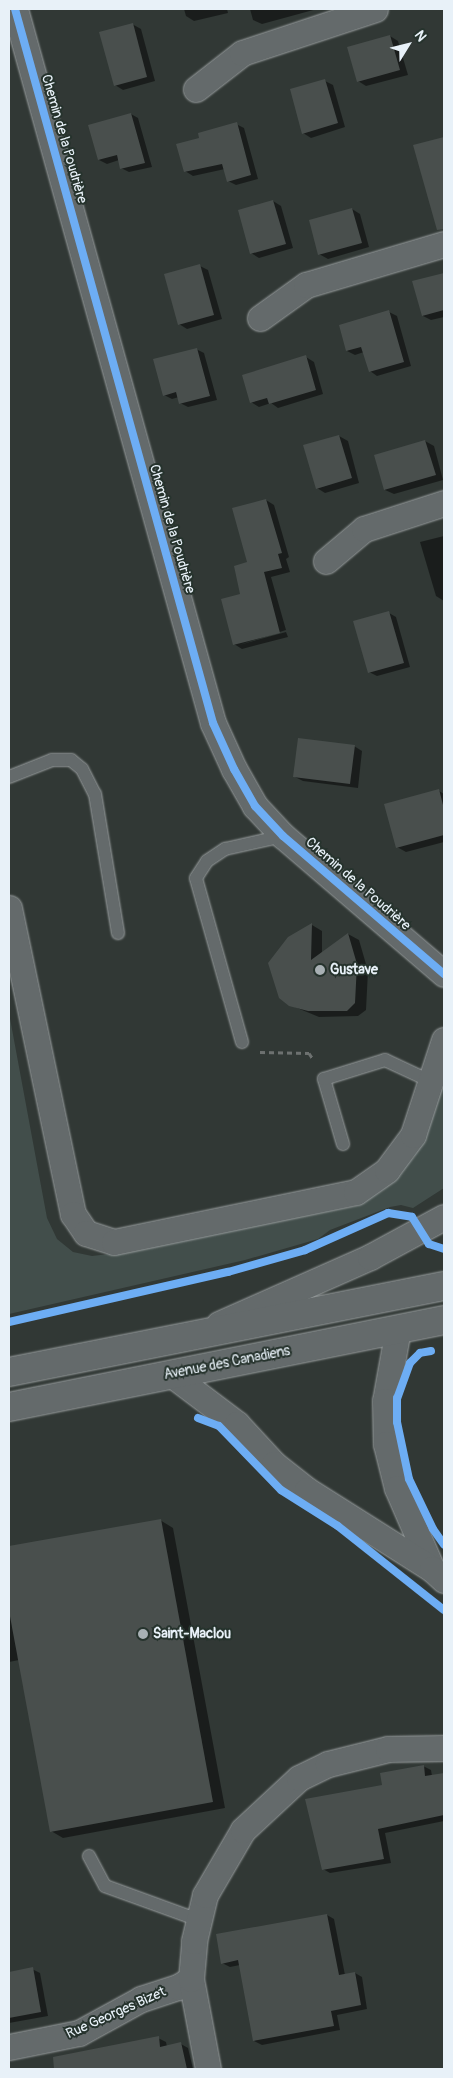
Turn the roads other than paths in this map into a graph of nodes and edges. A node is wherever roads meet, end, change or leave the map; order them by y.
1 (15, 9) edge
2 (375, 9) edge
3 (196, 89) dead end
4 (444, 244) edge
5 (260, 318) dead end
6 (444, 503) edge
7 (326, 561) dead end
8 (9, 777) edge
9 (283, 836) junction
10 (9, 908) edge
11 (118, 933) dead end
12 (444, 974) edge
13 (444, 1040) edge
14 (242, 1042) road end
15 (430, 1081) junction
16 (343, 1144) dead end
17 (444, 1217) edge
18 (444, 1286) edge
19 (444, 1320) edge
20 (398, 1329) junction
21 (198, 1333) junction
22 (9, 1372) edge
23 (171, 1374) junction
24 (9, 1406) edge
25 (438, 1575) edge
26 (444, 1748) edge
27 (89, 1856) dead end
28 (199, 1920) junction
29 (191, 1978) junction
30 (9, 2047) edge
31 (208, 2069) edge

1 - 9 street, Chemin de la Poudrière
2 - 3 street
4 - 5 street
6 - 7 street
8 - 11 lane
9 - 12 street, Chemin de la Poudrière
9 - 14 lane
10 - 15 street
13 - 15 street
15 - 16 lane
17 - 21 street
18 - 21 main road
19 - 20 main road, Avenue des Canadiens
20 - 23 main road, Avenue des Canadiens
20 - 25 street
21 - 22 main road
23 - 24 main road, Avenue des Canadiens
23 - 25 street
26 - 28 street
27 - 28 lane
28 - 29 street
29 - 30 street, Rue Georges Bizet
29 - 31 street

